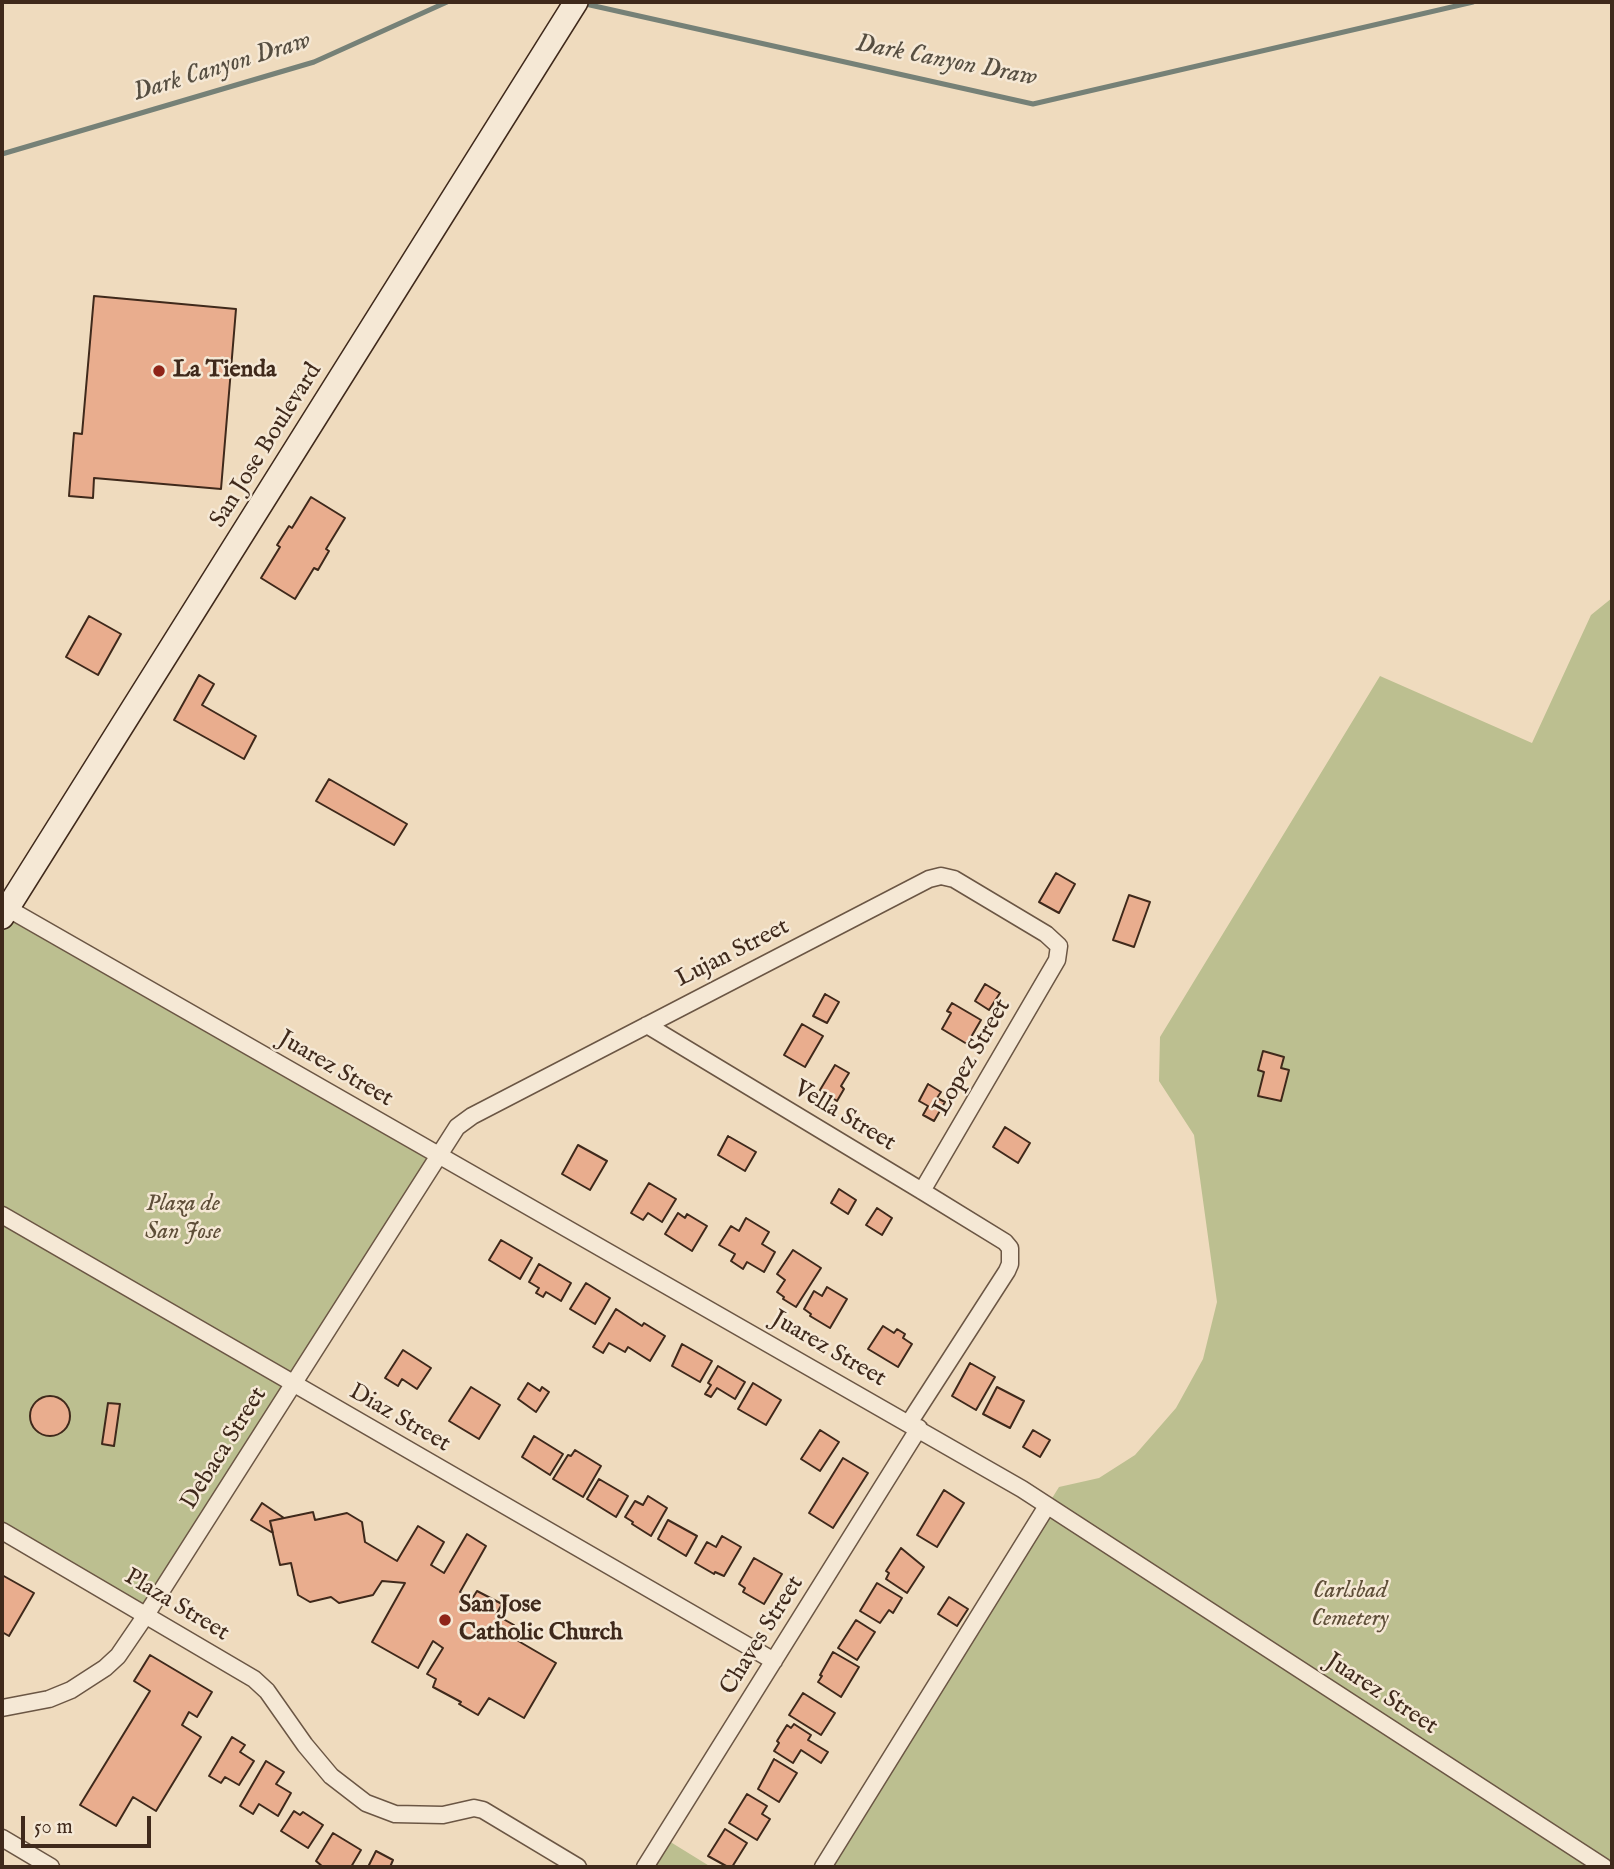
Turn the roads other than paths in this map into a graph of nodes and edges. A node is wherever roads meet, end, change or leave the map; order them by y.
1 (576, 2) edge
2 (5, 913) edge
3 (1059, 946) joint
4 (647, 1025) junction
5 (439, 1156) junction
6 (922, 1191) junction
7 (2, 1215) edge
8 (1012, 1254) joint
9 (293, 1385) junction
10 (914, 1426) junction
11 (1047, 1506) junction
12 (2, 1531) edge
13 (146, 1615) junction
14 (774, 1661) junction
15 (2, 1709) edge
16 (2, 1838) edge
17 (51, 1867) edge
18 (578, 1867) edge
19 (645, 1867) edge
20 (823, 1867) edge
21 (1604, 1867) edge

1 - 2 street, San Jose Boulevard
2 - 5 street, Juarez Street
3 - 4 street, Lujan Street
3 - 6 street, Lopez Street
4 - 5 street, Lujan Street
4 - 6 street, Vella Street
5 - 9 street, Debaca Street
5 - 10 street, Juarez Street
6 - 8 street, Vella Street
7 - 9 street, Diaz Street
8 - 10 street, Chaves Street
9 - 13 street, Debaca Street
9 - 14 street, Diaz Street
10 - 11 street, Juarez Street
10 - 14 street, Chaves Street
11 - 20 street
11 - 21 street, Juarez Street
12 - 13 street, Plaza Street
13 - 15 street, Debaca Street
13 - 18 street, Plaza Street
14 - 19 street, Chaves Street
16 - 17 street

